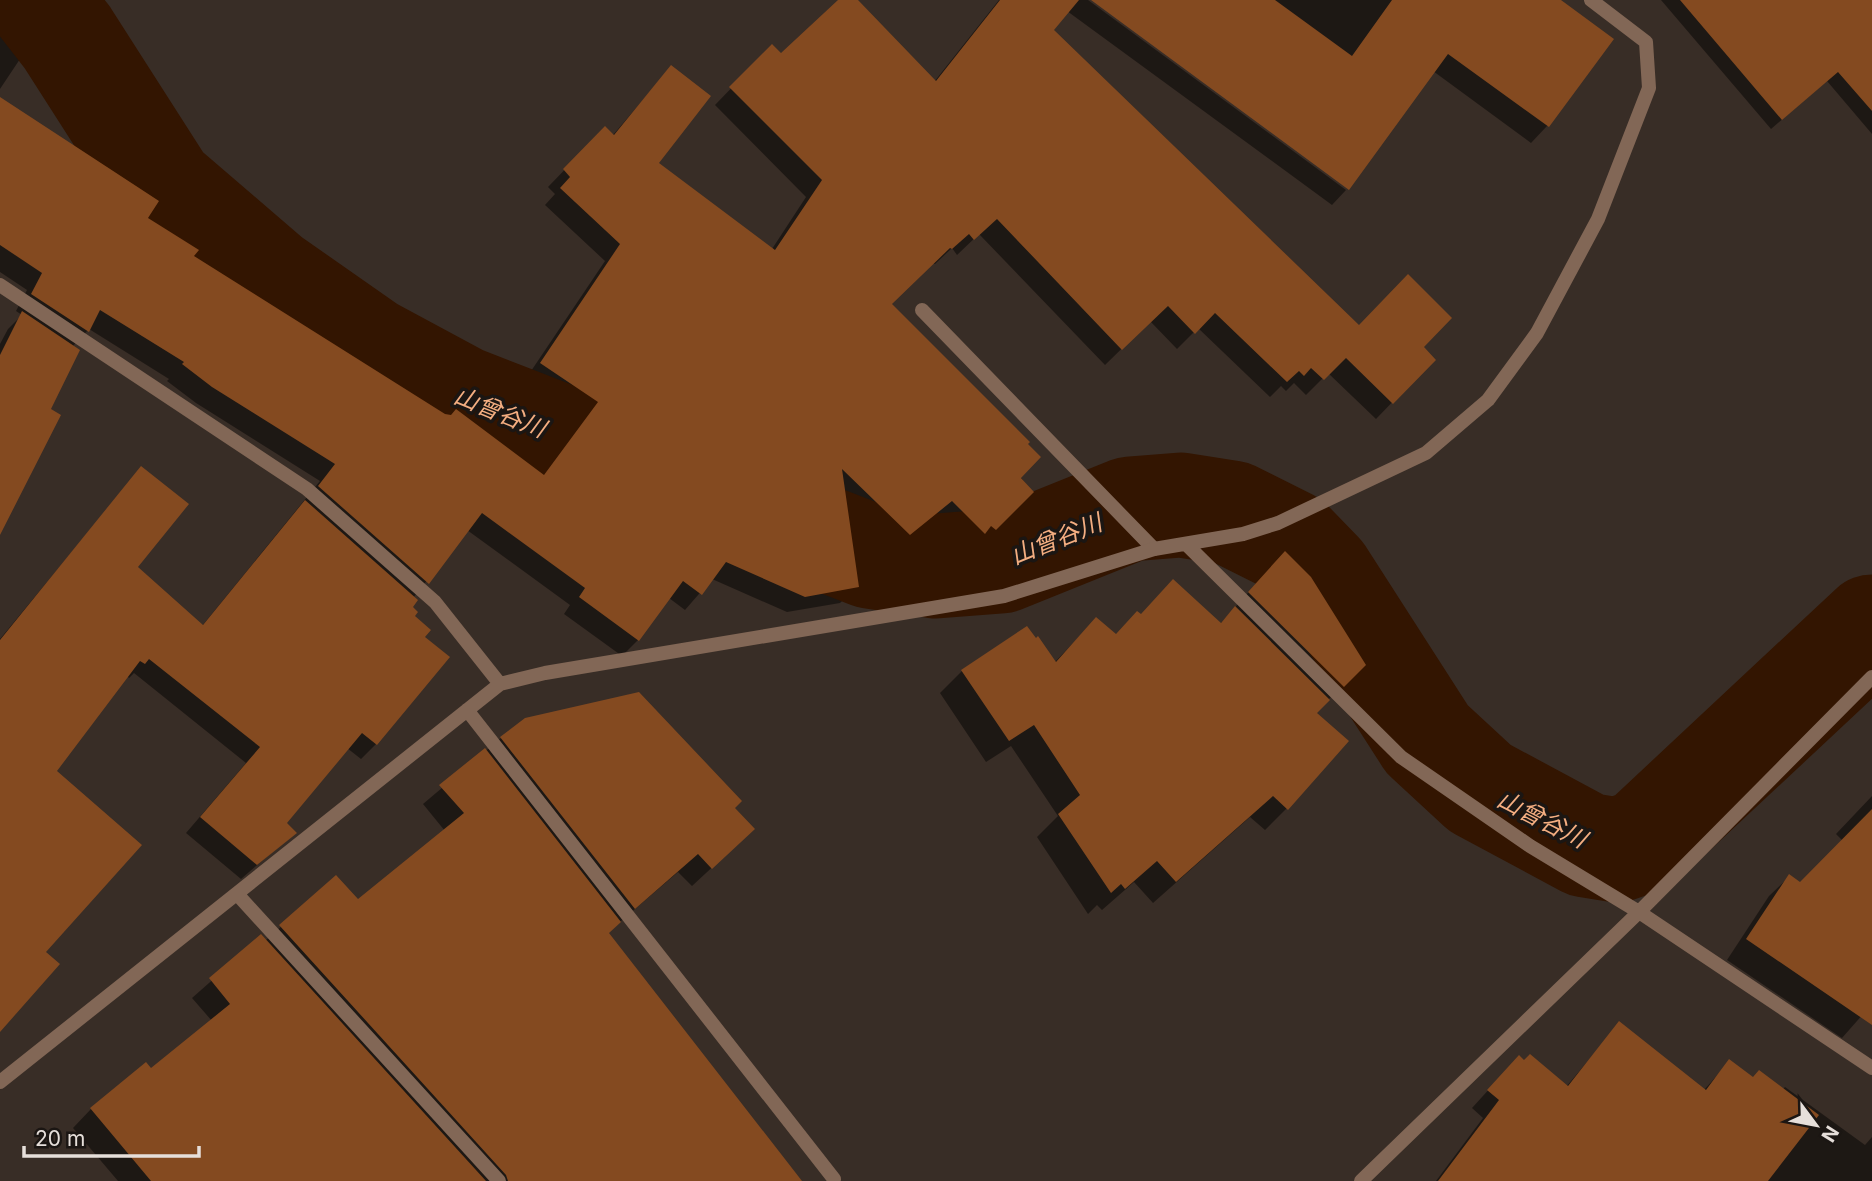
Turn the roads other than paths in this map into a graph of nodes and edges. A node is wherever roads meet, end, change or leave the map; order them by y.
1 (1591, 0) edge
2 (0, 285) edge
3 (922, 310) dead end
4 (1187, 545) junction
5 (1154, 550) junction
6 (1872, 677) edge
7 (500, 684) junction
8 (467, 710) junction
9 (237, 894) junction
10 (1639, 912) junction
11 (1872, 1068) edge
12 (0, 1082) edge
13 (834, 1179) dead end
14 (499, 1181) edge
15 (1361, 1181) edge

1 - 4 street
2 - 7 street
3 - 5 street
4 - 5 street
4 - 10 street
5 - 7 street
6 - 10 street
7 - 8 street
8 - 9 street
8 - 13 street
9 - 12 street
9 - 14 street
10 - 11 street
10 - 15 street

